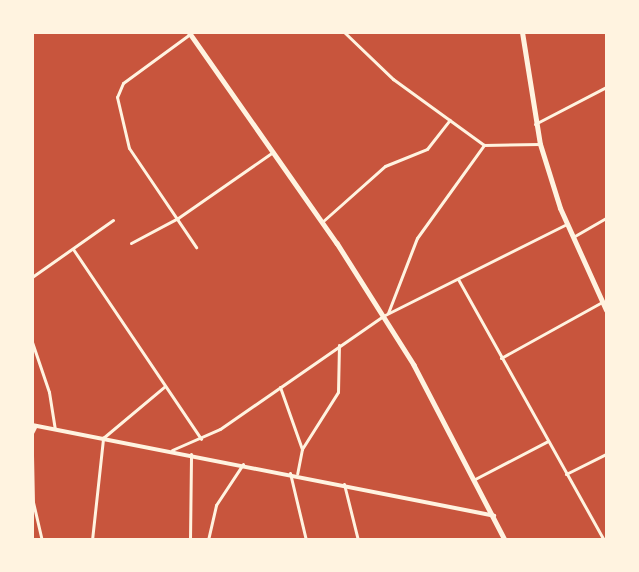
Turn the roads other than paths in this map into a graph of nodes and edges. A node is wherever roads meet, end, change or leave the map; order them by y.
1 (344, 32) edge
2 (522, 32) edge
3 (189, 33) edge
4 (606, 87) edge
5 (450, 120) junction
6 (535, 124) junction
7 (540, 144) junction
8 (484, 145) junction
9 (274, 152) junction
10 (178, 218) junction
11 (606, 218) edge
12 (112, 220) dead end
13 (322, 222) junction
14 (567, 224) junction
15 (573, 237) junction
16 (131, 243) dead end
17 (196, 247) dead end
18 (73, 249) junction
19 (32, 277) edge
20 (458, 279) junction
21 (602, 302) junction
22 (606, 310) edge
23 (388, 313) junction
24 (383, 316) junction
25 (32, 342) edge
26 (339, 345) junction
27 (501, 358) junction
28 (164, 387) junction
29 (280, 387) junction
30 (34, 425) edge
31 (55, 429) junction
32 (32, 433) edge
33 (104, 438) junction
34 (201, 438) junction
35 (548, 441) junction
36 (302, 449) junction
37 (172, 450) junction
38 (32, 454) edge
39 (192, 454) junction
40 (606, 454) edge
41 (243, 464) junction
42 (290, 473) junction
43 (297, 474) junction
44 (566, 474) junction
45 (476, 480) junction
46 (344, 484) junction
47 (494, 516) junction
48 (42, 540) edge
49 (92, 540) edge
50 (190, 540) edge
51 (208, 540) edge
52 (306, 540) edge
53 (358, 540) edge
54 (505, 540) edge
55 (604, 540) edge

1 - 5 street
2 - 6 highway
3 - 9 main road
3 - 10 street
4 - 6 street
5 - 8 street
5 - 13 street
6 - 7 highway
7 - 8 street
7 - 14 highway
8 - 23 street
9 - 10 street
9 - 13 main road
10 - 16 street
10 - 17 street
11 - 15 street
12 - 18 street
13 - 24 main road
14 - 15 highway
14 - 20 street
15 - 21 highway
18 - 19 street
18 - 28 street
20 - 23 street
20 - 27 street
21 - 22 highway
21 - 27 street
23 - 24 street
24 - 26 street
24 - 45 main road
25 - 31 street
26 - 29 street
26 - 36 street
27 - 35 street
28 - 33 street
28 - 34 street
29 - 34 street
29 - 36 street
30 - 31 street
30 - 32 street
31 - 33 street
33 - 37 street
33 - 49 street
34 - 37 street
35 - 44 street
35 - 45 street
36 - 43 street
37 - 39 street
38 - 48 street
39 - 41 street
39 - 50 street
40 - 44 street
41 - 42 street
41 - 51 street
42 - 43 street
42 - 52 street
43 - 46 street
44 - 55 street
45 - 47 main road
46 - 47 street
46 - 53 street
47 - 54 main road

